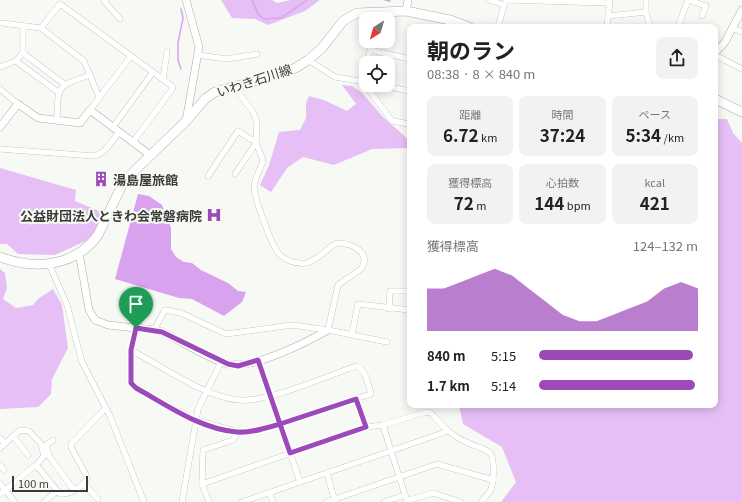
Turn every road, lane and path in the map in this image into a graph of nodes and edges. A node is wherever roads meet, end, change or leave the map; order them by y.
1 (105, 0) edge
2 (186, 0) edge
3 (408, 0) edge
4 (489, 0) edge
5 (646, 0) edge
6 (688, 0) edge
7 (610, 1) edge
8 (506, 2) edge
9 (742, 10) edge
10 (406, 11) junction
11 (646, 12) junction
12 (608, 16) junction
13 (702, 16) dead end
14 (120, 19) dead end
15 (0, 23) edge
16 (461, 24) edge
17 (499, 24) edge
18 (607, 24) edge
19 (649, 24) edge
20 (679, 24) edge
21 (23, 26) junction
22 (41, 28) junction
23 (732, 28) junction
24 (742, 32) edge
25 (718, 50) edge
26 (167, 52) dead end
27 (22, 53) junction
28 (257, 54) dead end
29 (198, 55) junction
30 (132, 56) junction
31 (369, 56) edge
32 (718, 56) edge
33 (407, 58) edge
34 (308, 60) junction
35 (16, 61) junction
36 (0, 67) edge
37 (742, 69) edge
38 (153, 72) junction
39 (90, 76) junction
40 (163, 79) junction
41 (359, 81) edge
42 (64, 84) junction
43 (235, 88) junction
44 (395, 88) edge
45 (0, 89) edge
46 (407, 90) edge
47 (58, 92) junction
48 (371, 92) edge
49 (99, 97) junction
50 (718, 101) edge
51 (18, 104) junction
52 (90, 110) junction
53 (742, 112) edge
54 (57, 120) junction
55 (186, 121) junction
56 (407, 124) edge
57 (0, 127) edge
58 (112, 127) junction
59 (119, 132) junction
60 (256, 141) junction
61 (134, 142) junction
62 (0, 148) edge
63 (150, 155) junction
64 (235, 174) dead end
65 (208, 176) dead end
66 (79, 253) junction
67 (0, 258) edge
68 (49, 264) junction
69 (407, 291) edge
70 (389, 309) junction
71 (407, 310) edge
72 (136, 328) junction
73 (154, 330) junction
74 (328, 330) junction
75 (352, 334) junction
76 (387, 342) dead end
77 (131, 350) junction
78 (258, 360) junction
79 (221, 362) junction
80 (206, 391) junction
81 (270, 396) junction
82 (356, 399) junction
83 (106, 408) junction
84 (196, 420) junction
85 (280, 424) junction
86 (383, 425) junction
87 (366, 427) junction
88 (448, 431) junction
89 (238, 432) junction
90 (13, 436) junction
91 (0, 438) edge
92 (53, 440) dead end
93 (2, 446) edge
94 (391, 450) junction
95 (290, 453) junction
96 (28, 455) dead end
97 (36, 465) junction
98 (327, 473) junction
99 (399, 477) junction
100 (493, 480) junction
101 (300, 482) junction
102 (0, 484) edge
103 (84, 484) junction
104 (202, 484) junction
105 (74, 490) junction
106 (57, 491) junction
107 (2, 492) edge
108 (269, 492) junction
109 (405, 495) junction
110 (98, 499) dead end
111 (335, 500) edge
112 (15, 502) edge
113 (44, 502) edge
114 (144, 502) edge
115 (182, 502) edge
116 (209, 502) edge
117 (242, 502) edge
118 (273, 502) edge
119 (326, 502) edge
120 (384, 502) edge
121 (461, 502) edge
122 (481, 502) edge

1 - 14 street
2 - 29 street
3 - 10 street
4 - 8 street
5 - 11 street
6 - 13 street
6 - 20 street
7 - 8 street
7 - 12 street
8 - 17 street
9 - 23 street
10 - 16 main road, いわき石川線
10 - 34 main road, いわき石川線
11 - 12 street
11 - 19 street
12 - 18 street
15 - 21 street
21 - 22 street
21 - 27 street
22 - 30 street
22 - 39 street
23 - 24 street
23 - 25 street
26 - 40 street
27 - 35 street
27 - 42 street
28 - 29 street
29 - 55 street
30 - 38 street
30 - 49 street
31 - 33 street
32 - 37 street
34 - 41 street
34 - 43 main road, いわき石川線
35 - 36 street
35 - 47 street
38 - 40 street
38 - 58 street
39 - 42 street
39 - 49 street
40 - 61 street
42 - 47 street
43 - 55 main road, いわき石川線
43 - 60 street
44 - 46 street
45 - 51 street
47 - 54 street
48 - 56 street
49 - 52 street
50 - 53 main road
51 - 54 street
51 - 57 street
52 - 54 street
52 - 58 street
55 - 63 main road, いわき石川線
58 - 59 street
59 - 61 street
59 - 62 street
60 - 64 street
60 - 65 street
60 - 74 street
61 - 63 street
63 - 66 main road, いわき石川線
66 - 68 main road, いわき石川線
66 - 72 street
67 - 68 main road, いわき石川線
68 - 83 street
69 - 70 street
70 - 71 street
70 - 75 street
72 - 73 street
72 - 77 street
73 - 74 street
73 - 79 street
74 - 75 street
74 - 78 street
75 - 76 street
77 - 80 street
77 - 84 street
78 - 79 street
78 - 81 street
79 - 80 street
80 - 81 street
80 - 84 street
81 - 82 street
81 - 85 street
82 - 85 street
82 - 87 street
83 - 103 street
83 - 114 street
84 - 89 street
84 - 115 street
85 - 89 street
85 - 95 street
86 - 87 street
86 - 88 street
86 - 94 street
87 - 95 street
88 - 94 street
88 - 100 street
89 - 104 street
90 - 93 street
90 - 96 street
90 - 97 street
91 - 93 street
92 - 105 street
94 - 98 street
94 - 99 street
95 - 101 street
95 - 104 street
97 - 106 street
97 - 107 street
98 - 101 street
98 - 111 street
99 - 100 street
99 - 109 street
99 - 111 street
100 - 122 street
101 - 108 street
102 - 107 street
103 - 105 street
103 - 110 street
104 - 116 street
105 - 106 street
106 - 113 street
107 - 112 street
108 - 117 street
108 - 118 street
109 - 120 street
109 - 121 street
111 - 119 street

